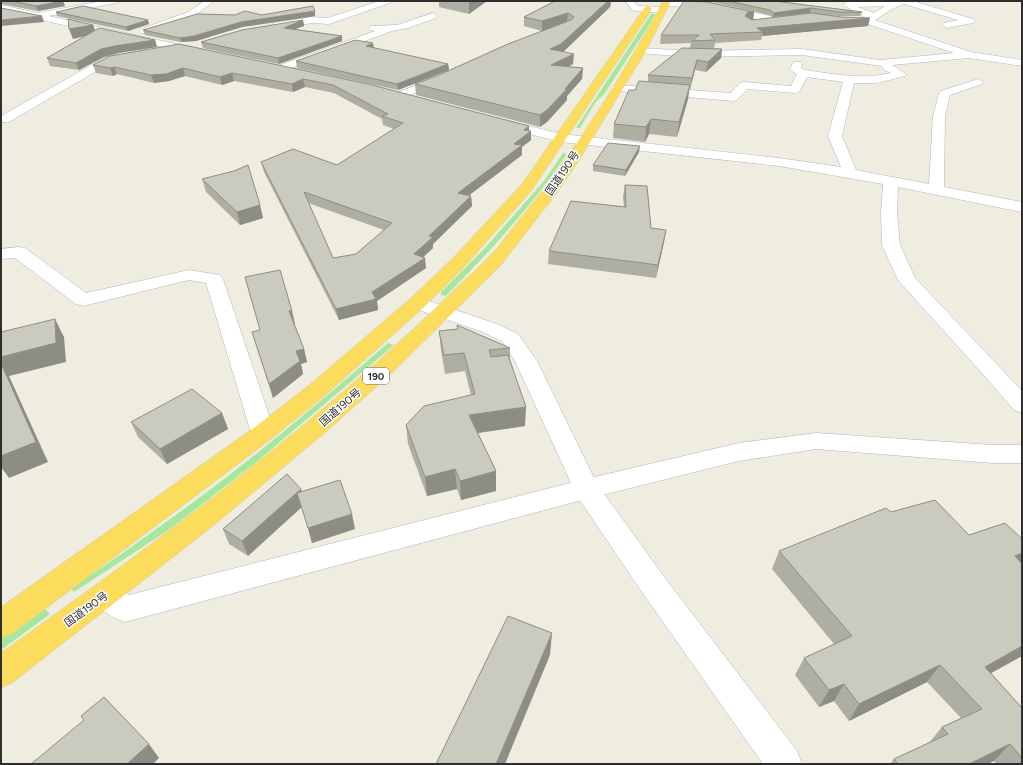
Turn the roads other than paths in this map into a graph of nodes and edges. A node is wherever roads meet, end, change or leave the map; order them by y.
1 (8, 1) edge
2 (116, 1) edge
3 (210, 1) edge
4 (361, 1) edge
5 (629, 1) edge
6 (716, 1) edge
7 (383, 2) edge
8 (901, 2) edge
9 (1, 4) edge
10 (659, 5) edge
11 (706, 5) junction
12 (1, 8) edge
13 (858, 10) junction
14 (842, 11) edge
15 (191, 14) junction
16 (206, 15) edge
17 (35, 16) junction
18 (433, 16) dead end
19 (786, 19) edge
20 (868, 19) junction
21 (16, 20) edge
22 (774, 20) junction
23 (330, 21) junction
24 (351, 24) dead end
25 (750, 24) edge
26 (947, 25) dead end
27 (365, 26) dead end
28 (265, 27) edge
29 (389, 29) junction
30 (128, 36) junction
31 (204, 43) edge
32 (179, 48) junction
33 (640, 51) junction
34 (148, 52) edge
35 (802, 52) junction
36 (209, 54) edge
37 (134, 55) edge
38 (969, 55) junction
39 (880, 63) junction
40 (1022, 63) edge
41 (299, 73) edge
42 (455, 73) edge
43 (803, 73) junction
44 (849, 80) junction
45 (978, 82) dead end
46 (617, 88) junction
47 (420, 100) edge
48 (5, 119) dead end
49 (493, 120) edge
50 (561, 138) junction
51 (583, 140) junction
52 (850, 173) junction
53 (891, 181) junction
54 (936, 190) junction
55 (1022, 207) edge
56 (1, 254) edge
57 (417, 303) junction
58 (443, 312) junction
59 (1022, 405) edge
60 (263, 433) junction
61 (1022, 454) edge
62 (586, 489) junction
63 (105, 595) junction
64 (1, 624) edge
65 (1, 672) edge
66 (784, 764) edge

1 - 9 street
2 - 17 street
3 - 15 street
4 - 7 street
5 - 10 street
6 - 11 street
7 - 23 street
8 - 13 street
8 - 20 street
8 - 26 street
10 - 11 street
10 - 33 highway, 国道190号 / 190
10 - 50 highway, 国道190号 / 190
11 - 22 street
12 - 17 street
13 - 14 street
13 - 20 street
15 - 16 street
15 - 30 street
17 - 21 street
17 - 30 street
18 - 29 street
19 - 22 street
20 - 38 street
22 - 25 street
23 - 24 street
23 - 28 street
27 - 29 street
29 - 41 street
30 - 32 street
31 - 32 street
32 - 34 street
32 - 36 street
33 - 35 street
33 - 46 highway, 国道190号 / 190
35 - 39 street
35 - 43 street
37 - 48 street
38 - 39 street
38 - 40 street
39 - 44 street
42 - 47 street
43 - 44 street
43 - 46 street
44 - 52 street
45 - 54 street
46 - 51 highway, 国道190号 / 190
49 - 50 street
50 - 51 street
50 - 57 highway, 国道190号 / 190
51 - 52 street
51 - 58 highway, 国道190号 / 190
52 - 53 street
53 - 54 street
53 - 59 street
54 - 55 street
56 - 60 street
57 - 58 street
57 - 60 highway, 国道190号 / 190
58 - 62 street
58 - 63 highway, 国道190号 / 190
60 - 64 highway, 国道190号 / 190
61 - 62 street
62 - 63 street
62 - 66 street
63 - 65 highway, 国道190号 / 190

